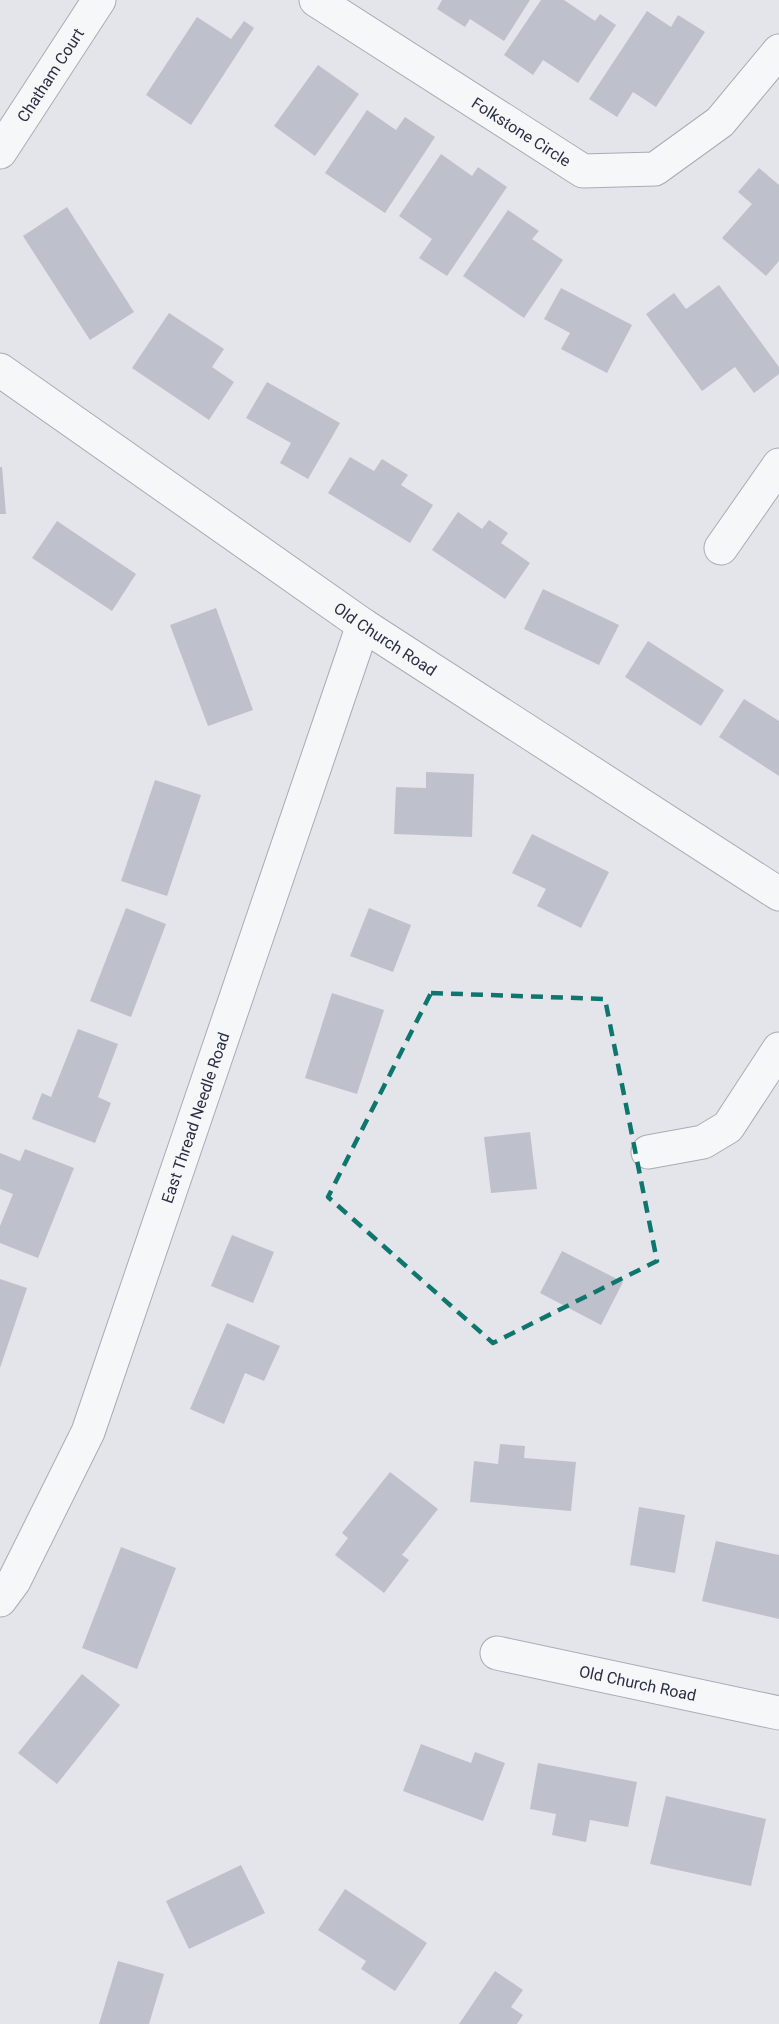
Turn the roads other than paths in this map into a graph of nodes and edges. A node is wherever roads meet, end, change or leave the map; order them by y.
1 (99, 0) edge
2 (316, 0) edge
3 (779, 51) edge
4 (0, 152) edge
5 (0, 370) edge
6 (779, 465) edge
7 (721, 548) dead end
8 (363, 625) junction
9 (779, 894) edge
10 (779, 1049) edge
11 (648, 1152) dead end
12 (0, 1600) edge
13 (497, 1653) dead end
14 (779, 1713) edge

1 - 4 street, Chatham Court
2 - 3 street, Folkstone Circle
5 - 8 street, Old Church Road
6 - 7 street
8 - 9 street, Old Church Road
8 - 12 street, East Thread Needle Road
10 - 11 street
13 - 14 street, Old Church Road

